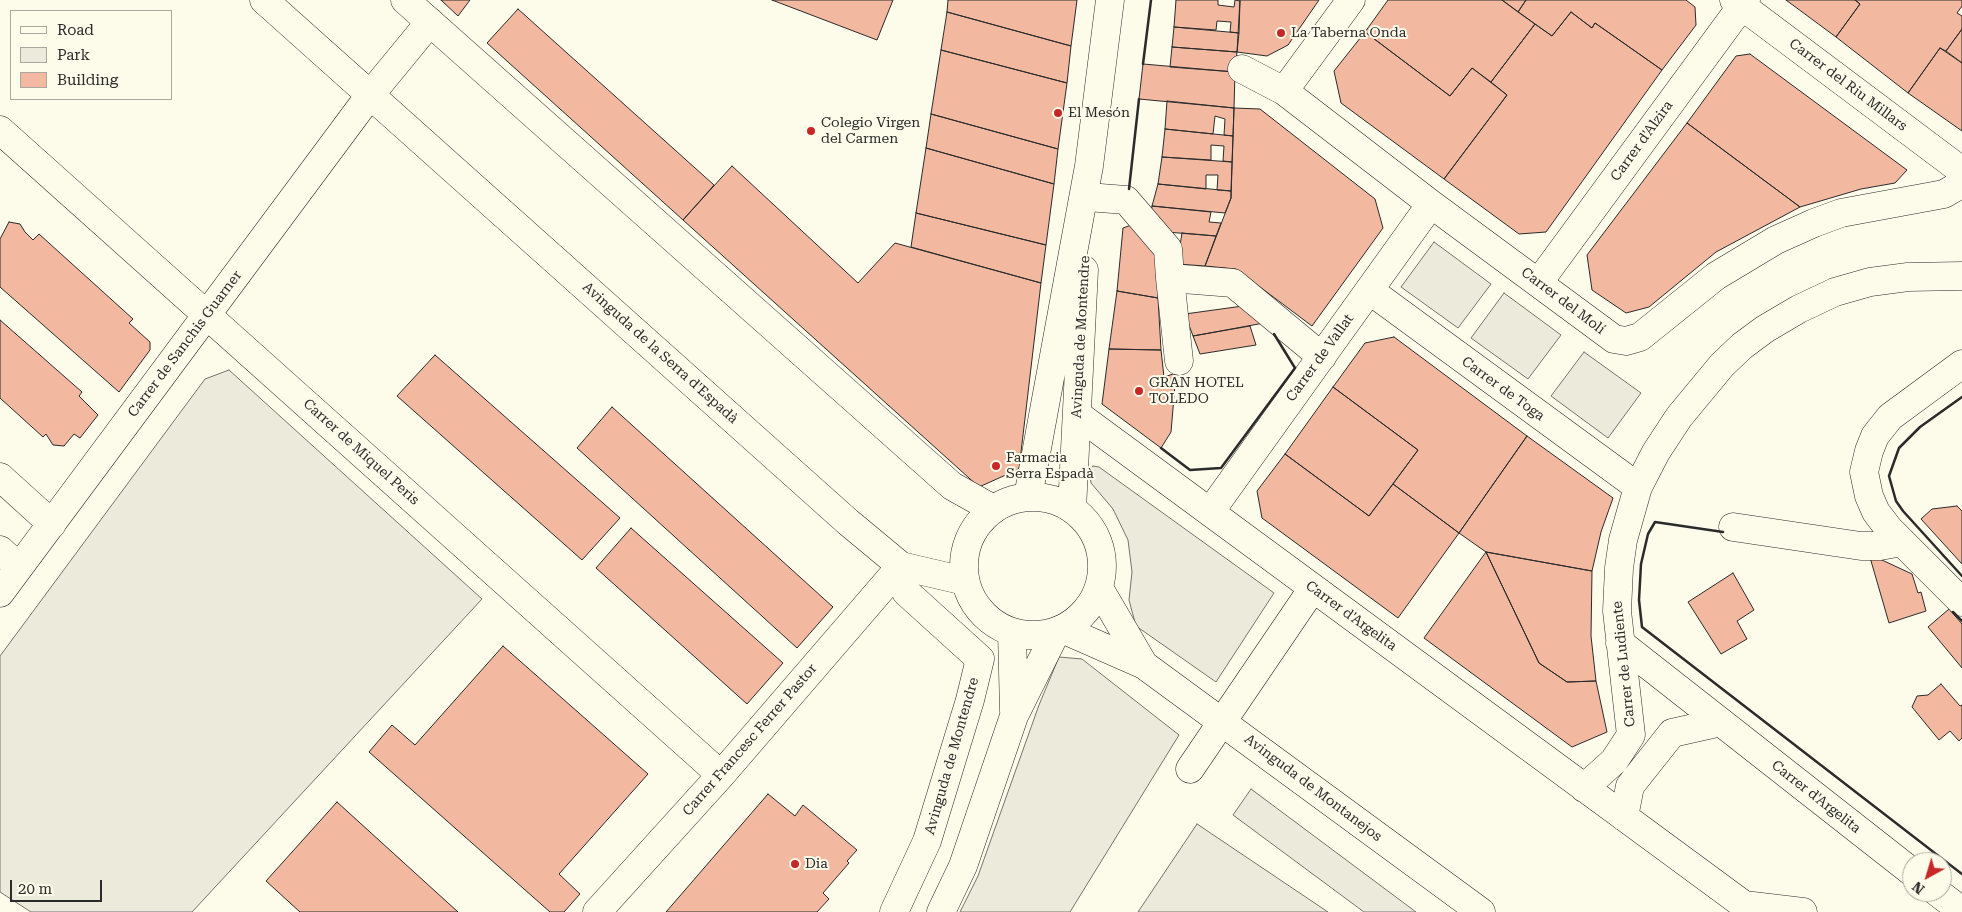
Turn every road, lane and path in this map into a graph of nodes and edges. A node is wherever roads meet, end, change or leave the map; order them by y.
1 (264, 0) edge
2 (405, 0) edge
3 (1110, 0) edge
4 (1351, 0) edge
5 (1740, 2) edge
6 (430, 22) junction
7 (1242, 69) dead end
8 (1284, 91) junction
9 (370, 95) junction
10 (0, 130) edge
11 (1089, 166) junction
12 (1962, 171) edge
13 (1962, 180) edge
14 (1088, 197) junction
15 (1431, 204) junction
16 (1962, 276) edge
17 (1170, 278) junction
18 (1539, 282) junction
19 (1369, 290) junction
20 (207, 315) junction
21 (1322, 356) junction
22 (1179, 361) dead end
23 (1962, 364) edge
24 (1078, 415) junction
25 (0, 477) edge
26 (1638, 487) junction
27 (1028, 497) junction
28 (993, 509) junction
29 (1072, 509) junction
30 (1210, 512) junction
31 (52, 524) junction
32 (1733, 527) dead end
33 (1902, 542) junction
34 (10, 558) edge
35 (901, 566) junction
36 (965, 581) junction
37 (1099, 588) junction
38 (1312, 588) junction
39 (0, 593) edge
40 (1962, 602) edge
41 (1059, 630) junction
42 (1012, 632) junction
43 (1620, 643) junction
44 (1144, 664) junction
45 (1711, 714) junction
46 (1014, 716) junction
47 (1222, 720) junction
48 (1631, 735) junction
49 (1190, 768) dead end
50 (721, 775) junction
51 (1584, 788) junction
52 (1624, 817) junction
53 (1902, 864) edge
54 (1950, 902) edge
55 (1962, 911) edge
56 (597, 912) edge
57 (894, 912) edge
58 (940, 912) edge
59 (1481, 912) edge
60 (1803, 912) edge

1 - 9 street, Avinguda de la Serra d'Espadà
2 - 6 street
3 - 11 street, Avinguda de Montendre
4 - 8 street
5 - 12 street, Carrer del Riu Millars
5 - 18 street, Carrer d'Alzira
6 - 9 street
6 - 28 street
7 - 8 street, Carrer del Molí
8 - 15 street, Carrer del Molí
9 - 20 street, Carrer de Sanchis Guarner
9 - 35 street, Avinguda de la Serra d'Espadà
10 - 20 street, Carrer de Miquel Peris
11 - 14 street, Avinguda de Montendre
11 - 27 street, Avinguda de Montendre
13 - 18 street, Carrer del Molí
14 - 17 street
14 - 24 street, Avinguda de Montendre
15 - 18 street, Carrer del Molí
15 - 19 street, Carrer de Vallat
16 - 26 street, Carrer de Ludiente
17 - 21 street
17 - 22 street
19 - 21 street, Carrer de Vallat
19 - 26 street, Carrer de Toga
20 - 31 street, Carrer de Sanchis Guarner
20 - 50 street, Carrer de Miquel Peris
21 - 30 street, Carrer de Vallat
23 - 33 street
24 - 29 street, Avinguda de Montendre
24 - 30 street, Carrer d'Argelita
25 - 31 street
26 - 43 street, Carrer de Ludiente
27 - 28 street
27 - 29 street
28 - 36 street
29 - 37 street
30 - 38 street, Carrer d'Argelita
31 - 34 street, Carrer de Sanchis Guarner
32 - 33 street
33 - 40 street
34 - 39 street, Carrer de Sanchis Guarner
35 - 36 street, Avinguda de la Serra d'Espadà
35 - 50 street, Carrer Francesc Ferrer Pastor
35 - 57 street, Avinguda de Montendre
36 - 42 street
37 - 41 street
37 - 44 street, Avinguda de Montanejos
38 - 47 street
38 - 51 street, Carrer d'Argelita
41 - 42 street
41 - 44 street, Avinguda de Montanejos
41 - 46 street
42 - 46 street
43 - 45 street, Carrer d'Argelita
43 - 48 street, Carrer de Ludiente
44 - 47 street, Avinguda de Montanejos
45 - 48 street
45 - 52 street
45 - 53 street, Carrer d'Argelita
46 - 58 street
47 - 49 street
47 - 59 street, Avinguda de Montanejos
48 - 51 street, Carrer de Ludiente
50 - 56 street, Carrer Francesc Ferrer Pastor
51 - 52 street, Carrer d'Argelita
52 - 60 street, Carrer d'Argelita
54 - 55 street

